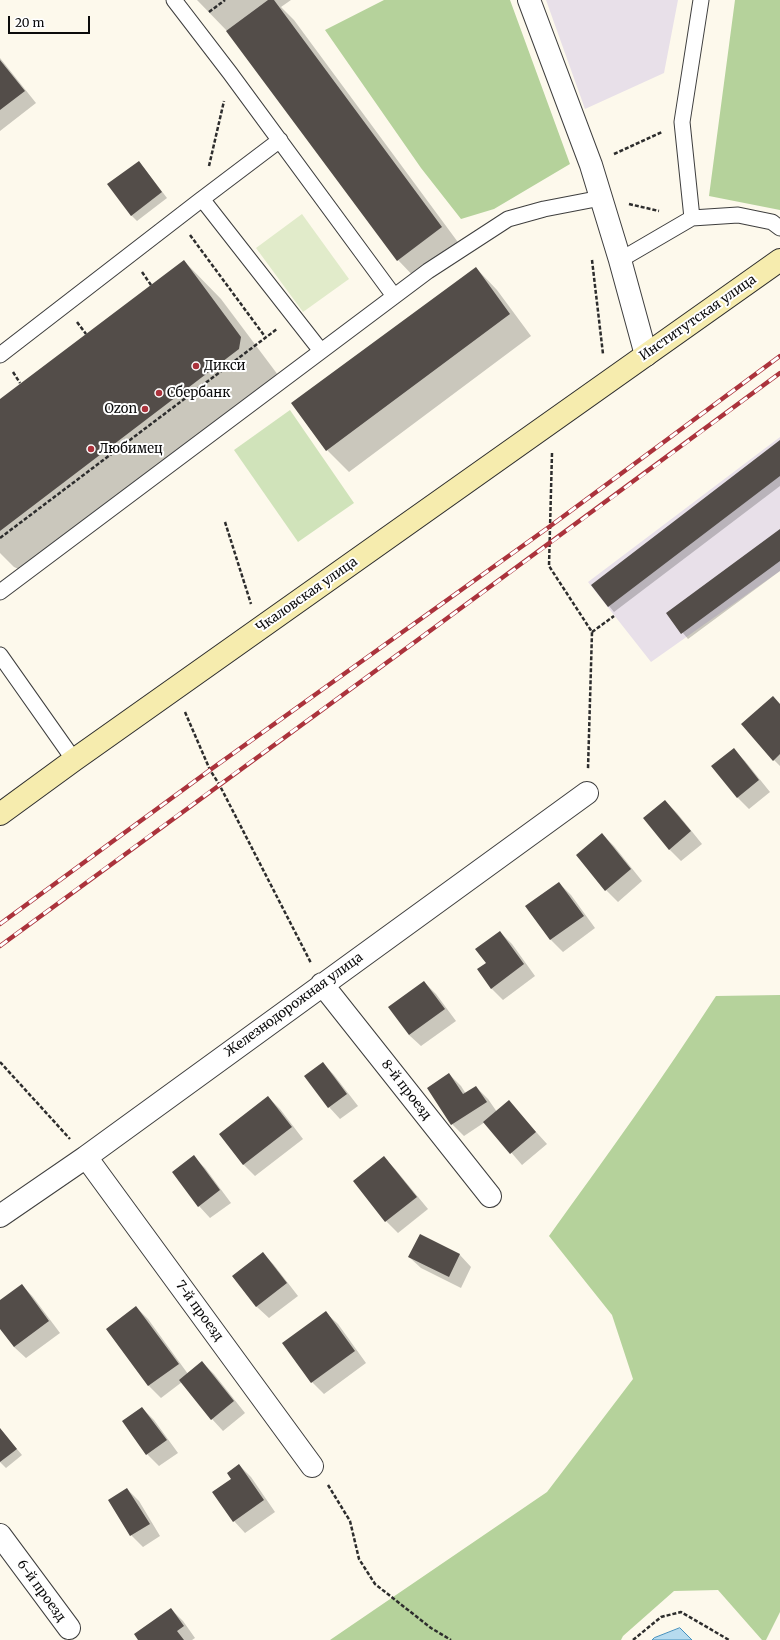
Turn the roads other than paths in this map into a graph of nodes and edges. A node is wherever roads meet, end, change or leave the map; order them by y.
1 (174, 0) edge
2 (529, 0) edge
3 (701, 0) edge
4 (280, 140) junction
5 (601, 198) junction
6 (202, 199) junction
7 (692, 218) junction
8 (780, 228) edge
9 (620, 260) junction
10 (780, 260) edge
11 (394, 296) junction
12 (321, 351) junction
13 (0, 355) edge
14 (646, 355) junction
15 (615, 376) joint
16 (0, 592) edge
17 (0, 655) edge
18 (74, 760) junction
19 (587, 793) road end
20 (0, 814) edge
21 (322, 984) junction
22 (86, 1157) junction
23 (490, 1196) dead end
24 (0, 1216) edge
25 (312, 1466) road end
26 (0, 1535) edge
27 (69, 1628) dead end

1 - 4 lane
2 - 5 street
3 - 7 lane
4 - 6 lane
4 - 11 lane
5 - 9 street
5 - 11 lane
6 - 12 lane
6 - 13 lane
7 - 8 lane
7 - 9 lane
9 - 14 street
10 - 14 street, Институтская улица
11 - 12 lane
12 - 16 lane
14 - 15 street, Институтская улица
15 - 18 street, Чкаловская улица
17 - 18 lane
18 - 20 street, Чкаловская улица
19 - 21 street, Железнодорожная улица
21 - 22 street, Железнодорожная улица
21 - 23 street, 8-й проезд
22 - 24 street, Железнодорожная улица
22 - 25 street, 7-й проезд
26 - 27 street, 6-й проезд

